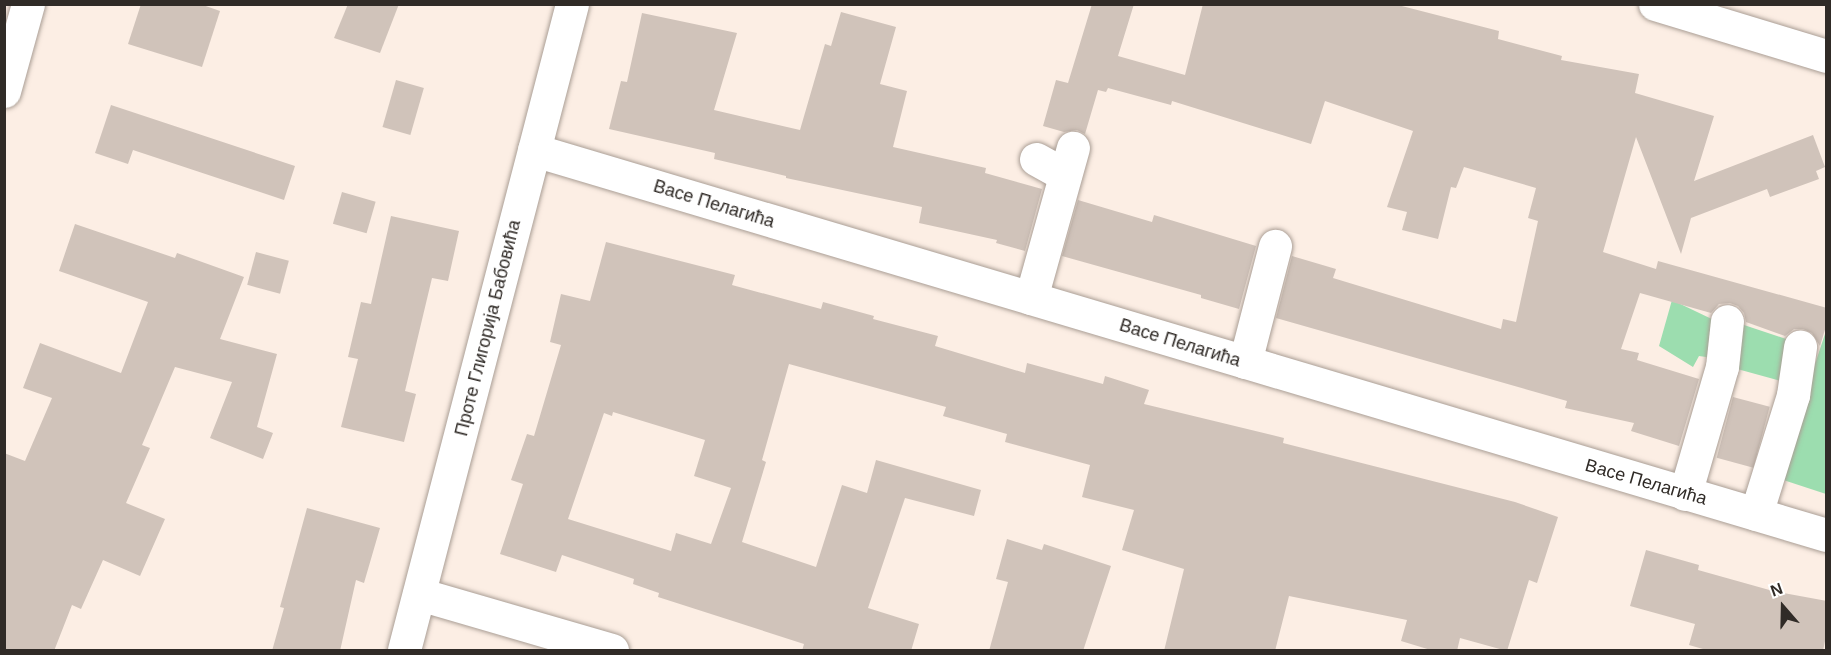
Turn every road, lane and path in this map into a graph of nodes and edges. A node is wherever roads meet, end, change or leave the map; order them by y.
1 (28, 4) edge
2 (572, 4) edge
3 (1655, 4) edge
4 (1686, 9) edge
5 (1827, 56) edge
6 (553, 76) junction
7 (4, 91) edge
8 (534, 150) junction
9 (1036, 159) dead end
10 (583, 165) junction
11 (520, 206) junction
12 (1275, 246) dead end
13 (1031, 298) junction
14 (1727, 321) dead end
15 (1800, 347) dead end
16 (1245, 362) junction
17 (1685, 494) junction
18 (1756, 514) junction
19 (1827, 535) edge
20 (420, 594) junction
21 (404, 651) edge
22 (612, 651) edge

1 - 7 street
2 - 6 street, Проте Глигорија Бабовића
3 - 4 street
4 - 5 street
6 - 8 street, Проте Глигорија Бабовића
6 - 10 street
8 - 10 street, Васе Пелагића
8 - 11 street, Проте Глигорија Бабовића
9 - 13 street
10 - 11 street
10 - 13 street, Васе Пелагића
11 - 20 street, Проте Глигорија Бабовића
12 - 16 street
13 - 16 street, Васе Пелагића
14 - 17 street
15 - 18 street
16 - 17 street, Васе Пелагића
17 - 18 street, Васе Пелагића
18 - 19 street, Васе Пелагића
20 - 21 street, Проте Глигорија Бабовића
20 - 22 street

